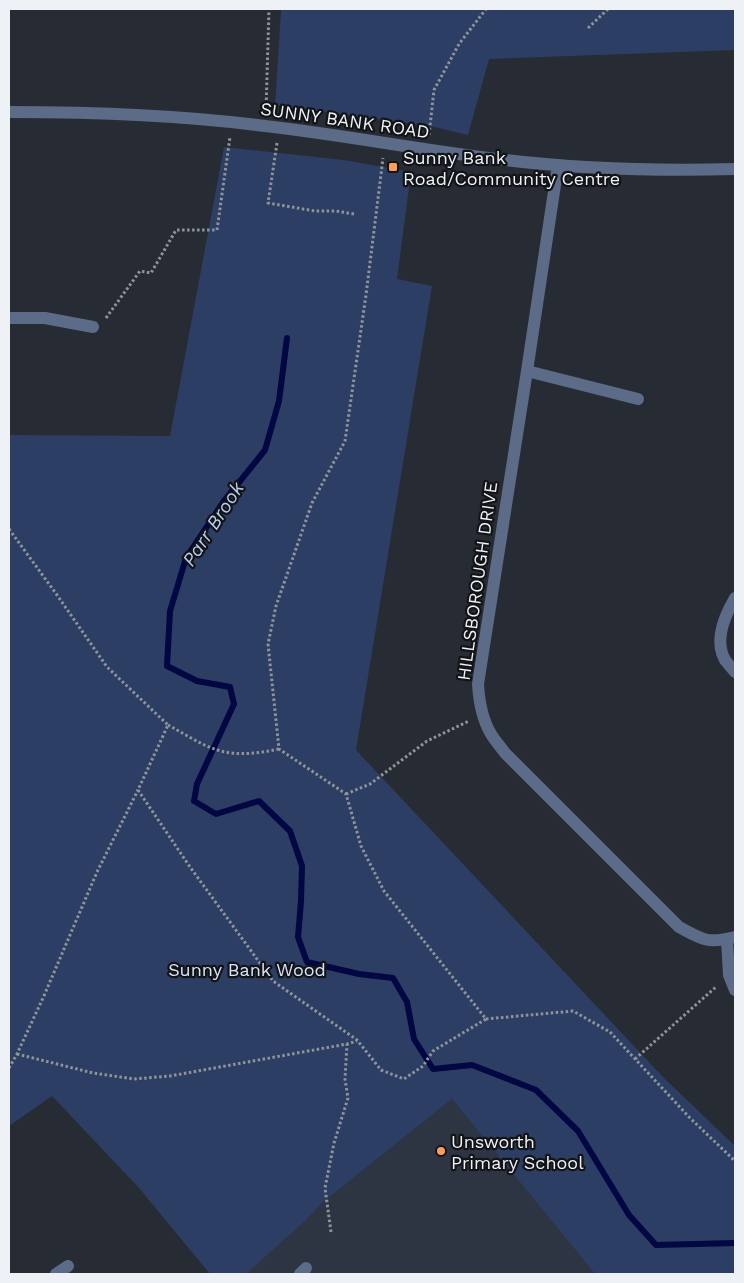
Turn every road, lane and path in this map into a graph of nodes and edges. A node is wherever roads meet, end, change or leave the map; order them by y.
1 (270, 9) edge
2 (486, 9) edge
3 (608, 9) edge
4 (588, 28) dead end
5 (9, 112) edge
6 (232, 122) junction
7 (265, 126) junction
8 (280, 128) junction
9 (385, 142) junction
10 (428, 149) junction
11 (558, 165) junction
12 (735, 169) edge
13 (354, 214) dead end
14 (9, 318) edge
15 (93, 327) joint
16 (527, 371) junction
17 (638, 399) dead end
18 (9, 529) edge
19 (735, 598) edge
20 (735, 672) edge
21 (482, 714) junction
22 (168, 725) junction
23 (279, 749) junction
24 (138, 790) junction
25 (346, 794) junction
26 (731, 938) edge
27 (729, 976) junction
28 (735, 990) edge
29 (486, 1019) junction
30 (357, 1040) junction
31 (347, 1044) junction
32 (17, 1054) junction
33 (635, 1059) junction
34 (9, 1068) edge
35 (735, 1161) edge
36 (331, 1232) dead end
37 (68, 1266) dead end
38 (56, 1274) edge

1 - 7 path
2 - 10 path
3 - 4 path
5 - 6 street, SUNNY BANK ROAD
6 - 7 street, SUNNY BANK ROAD
6 - 15 path
7 - 8 street, SUNNY BANK ROAD
8 - 9 street, SUNNY BANK ROAD
8 - 13 path
9 - 10 street, SUNNY BANK ROAD
9 - 23 path
10 - 11 street, SUNNY BANK ROAD
11 - 12 street, SUNNY BANK ROAD
11 - 16 street, HILLSBOROUGH DRIVE
14 - 15 street
16 - 17 street
16 - 21 street, HILLSBOROUGH DRIVE
18 - 22 path
19 - 20 street
21 - 25 path
21 - 26 street, HILLSBOROUGH DRIVE
22 - 23 path
22 - 24 path
23 - 25 path
24 - 30 path
24 - 32 path
25 - 29 path
26 - 27 street
27 - 28 street
27 - 33 path
29 - 30 path
29 - 33 path
30 - 31 path
31 - 32 path
31 - 36 path
32 - 34 path
33 - 35 path
37 - 38 street

